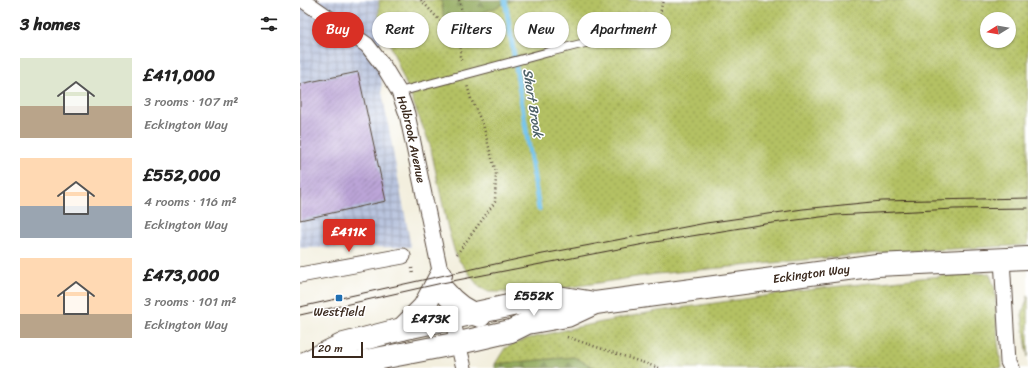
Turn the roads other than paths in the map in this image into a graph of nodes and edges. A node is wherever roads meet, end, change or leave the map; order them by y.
1 (303, 0) edge
2 (577, 45) edge
3 (399, 92) junction
4 (1028, 258) edge
5 (1002, 259) junction
6 (407, 262) road end
7 (300, 276) edge
8 (443, 284) junction
9 (596, 303) junction
10 (463, 316) junction
11 (527, 323) junction
12 (402, 329) junction
13 (458, 343) junction
14 (302, 364) edge
15 (464, 368) edge
16 (1011, 368) edge

1 - 3 street, Holbrook Avenue
2 - 3 lane, bridge
3 - 8 street, Holbrook Avenue
4 - 5 main road, Eckington Way
5 - 9 main road, Eckington Way
5 - 16 street
6 - 7 street
8 - 10 main road
8 - 12 main road
9 - 10 main road, Eckington Way
9 - 11 main road, Eckington Way
10 - 11 main road
10 - 12 main road, Eckington Way
10 - 13 street
11 - 13 main road, Eckington Way
12 - 14 main road, Eckington Way
13 - 14 main road, Eckington Way
13 - 15 street

